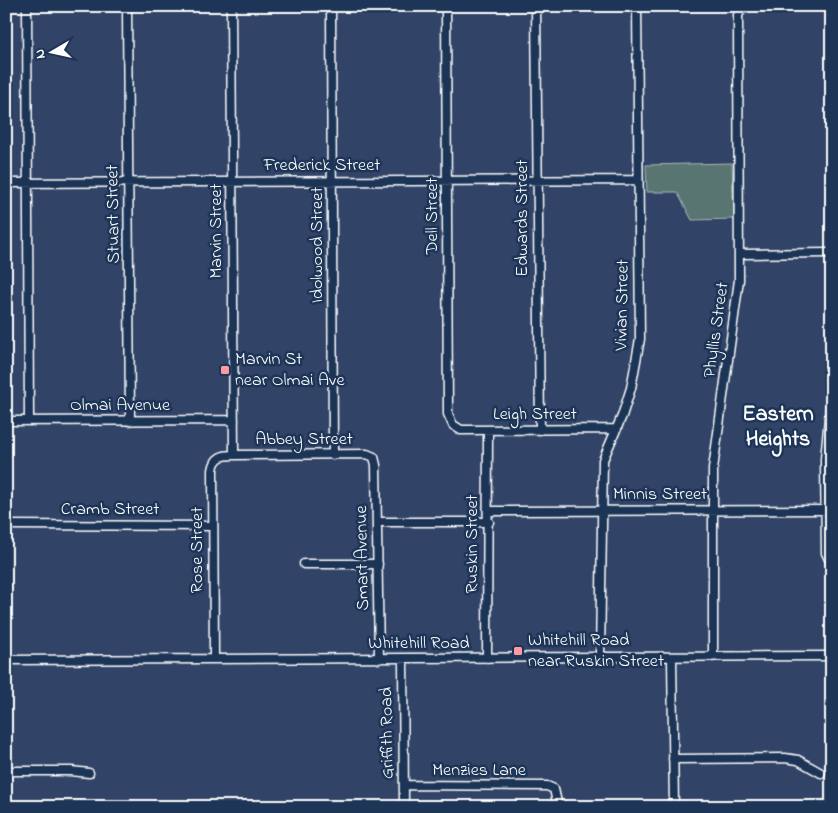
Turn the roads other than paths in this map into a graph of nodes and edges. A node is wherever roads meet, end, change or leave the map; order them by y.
1 (27, 6) edge
2 (127, 6) edge
3 (231, 6) edge
4 (332, 6) edge
5 (446, 6) edge
6 (536, 6) edge
7 (637, 6) edge
8 (742, 7) edge
9 (448, 180) junction
10 (537, 180) junction
11 (637, 180) junction
12 (333, 181) junction
13 (129, 182) junction
14 (232, 182) junction
15 (6, 183) edge
16 (28, 183) junction
17 (739, 254) junction
18 (832, 254) edge
19 (832, 387) edge
20 (234, 420) junction
21 (6, 421) edge
22 (30, 421) junction
23 (130, 421) junction
24 (453, 425) joint
25 (618, 429) junction
26 (488, 430) junction
27 (540, 430) junction
28 (234, 455) junction
29 (333, 455) junction
30 (374, 457) joint
31 (601, 510) junction
32 (713, 510) junction
33 (829, 510) edge
34 (489, 511) junction
35 (378, 522) junction
36 (489, 522) junction
37 (6, 525) edge
38 (213, 526) junction
39 (304, 564) dead end
40 (378, 564) junction
41 (832, 565) edge
42 (832, 656) edge
43 (672, 657) junction
44 (713, 657) junction
45 (488, 658) junction
46 (600, 658) junction
47 (214, 659) junction
48 (379, 659) junction
49 (403, 659) junction
50 (6, 660) edge
51 (673, 759) junction
52 (6, 771) edge
53 (821, 773) dead end
54 (89, 774) dead end
55 (404, 785) junction
56 (404, 807) edge
57 (558, 807) edge
58 (674, 807) edge

1 - 16 street
2 - 13 street, Stuart Street
3 - 14 street, Marvin Street
4 - 12 street, Idolwood Street
5 - 9 street, Dell Street
6 - 10 street, Edwards Street
7 - 11 street, Vivian Street
8 - 17 street, Phyllis Street
9 - 10 street, Frederick Street
9 - 12 street, Frederick Street
9 - 24 street, Dell Street
10 - 11 street, Frederick Street
10 - 27 street, Edwards Street
11 - 25 street, Vivian Street
12 - 14 street, Frederick Street
12 - 29 street, Idolwood Street
13 - 14 street, Frederick Street
13 - 16 street, Frederick Street
13 - 23 street, Stuart Street
14 - 20 street, Marvin Street
15 - 16 street, Frederick Street
16 - 22 street
17 - 18 street
17 - 32 street, Phyllis Street
19 - 33 street
20 - 23 street, Olmai Avenue
20 - 28 street, Marvin Street
21 - 22 street, Olmai Avenue
22 - 23 street, Olmai Avenue
24 - 26 street, Leigh Street
25 - 27 street, Leigh Street
25 - 31 street, Vivian Street
26 - 27 street, Leigh Street
26 - 34 street, Ruskin Street
28 - 29 street, Abbey Street
28 - 38 street, Rose Street
29 - 30 street, Abbey Street
30 - 35 street, Smart Avenue
31 - 32 street, Minnis Street
31 - 34 street, Minnis Street
31 - 46 street, Vivian Street
32 - 33 street, Minnis Street
32 - 44 street, Phyllis Street
33 - 41 street
34 - 36 street, Ruskin Street
35 - 36 street
35 - 40 street, Smart Avenue
36 - 45 street, Ruskin Street
37 - 38 street, Cramb Street
38 - 47 street, Rose Street
39 - 40 street
40 - 48 street, Smart Avenue
42 - 44 street, Whitehill Road
43 - 44 street, Whitehill Road
43 - 46 street, Whitehill Road
43 - 51 street
45 - 46 street, Whitehill Road
45 - 49 street, Whitehill Road
47 - 48 street, Whitehill Road
47 - 50 street, Whitehill Road
48 - 49 street, Whitehill Road
49 - 55 street, Griffith Road
51 - 53 street
51 - 58 street
52 - 54 street
55 - 56 street, Griffith Road
55 - 57 street, Menzies Lane

